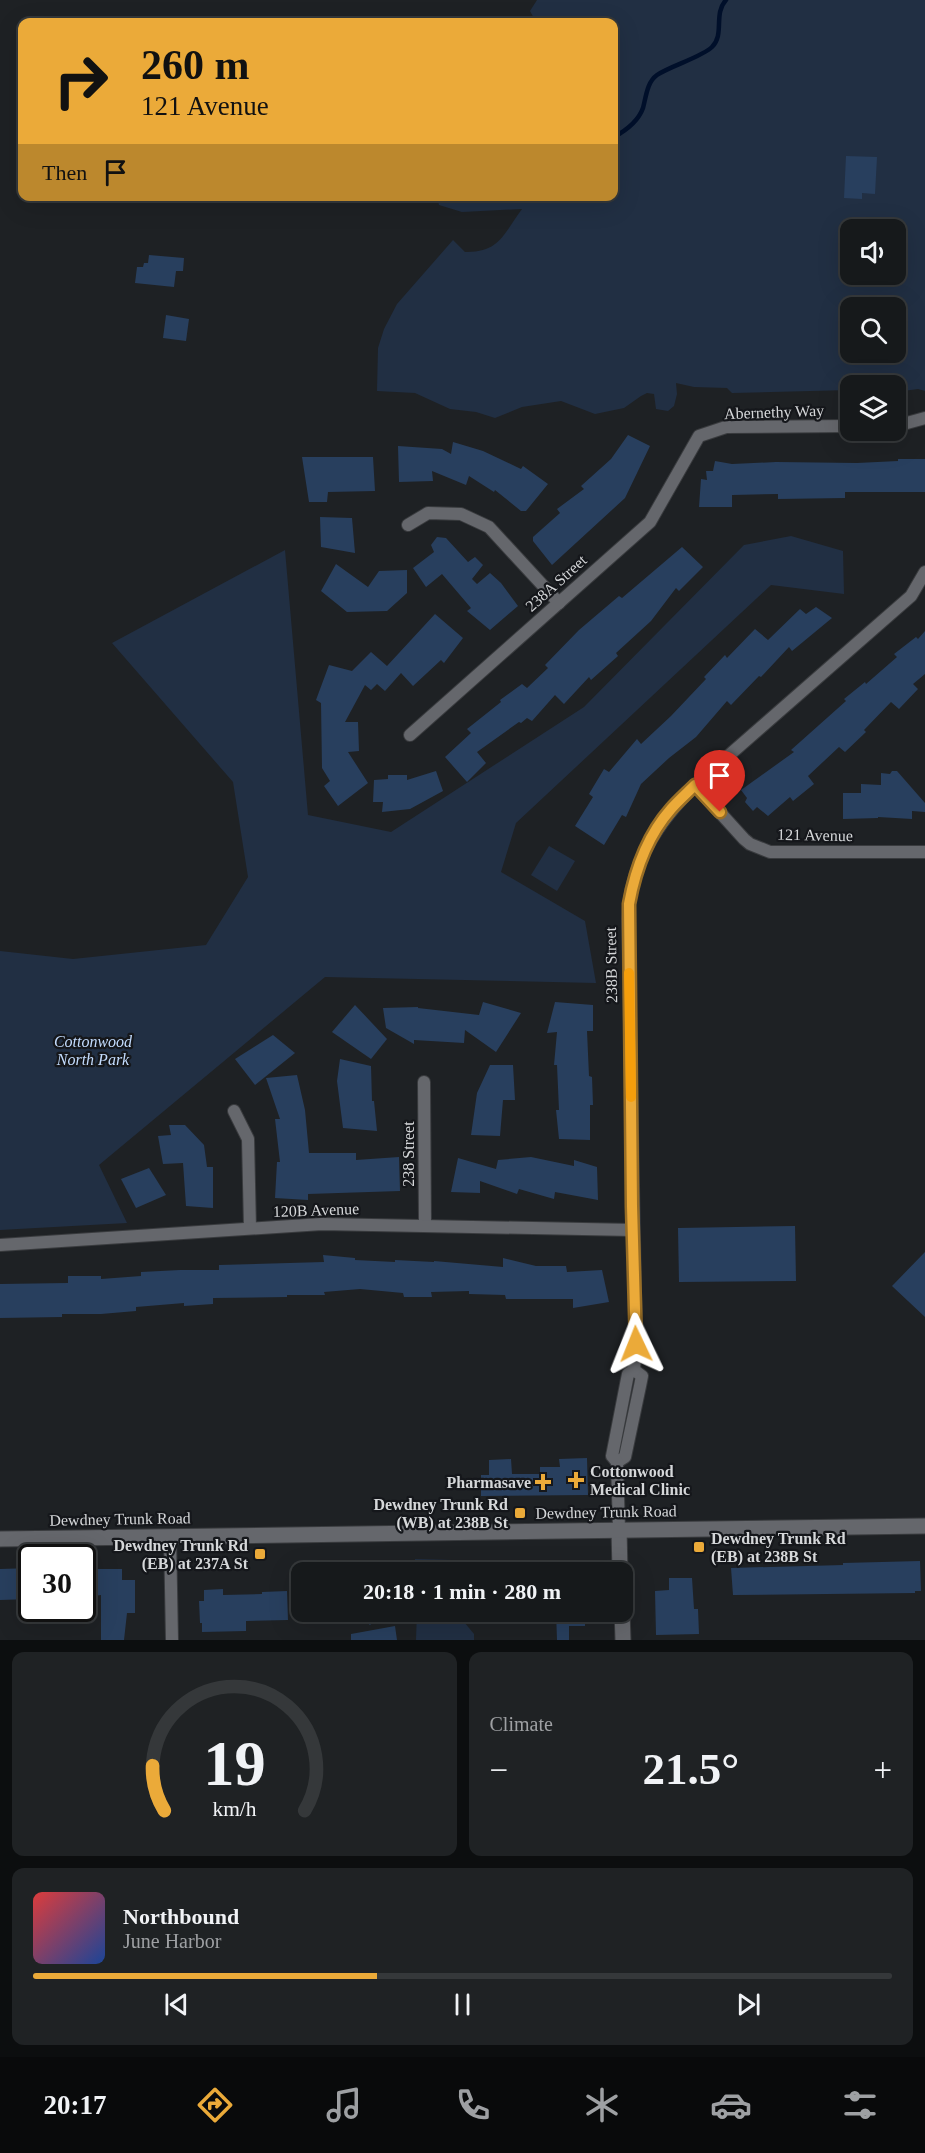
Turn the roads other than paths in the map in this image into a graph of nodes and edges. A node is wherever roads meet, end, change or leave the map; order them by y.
1 (925, 418) edge
2 (906, 423) edge
3 (840, 426) edge
4 (699, 436) joint
5 (408, 525) dead end
6 (925, 572) edge
7 (559, 603) junction
8 (410, 735) dead end
9 (695, 785) junction
10 (925, 852) edge
11 (424, 1082) dead end
12 (234, 1111) dead end
13 (425, 1225) junction
14 (250, 1228) junction
15 (633, 1230) junction
16 (0, 1245) edge
17 (925, 1526) edge
18 (618, 1529) junction
19 (170, 1536) junction
20 (0, 1539) edge
21 (620, 1562) edge
22 (622, 1622) edge
23 (172, 1640) edge
24 (623, 1640) edge

1 - 2 street
3 - 4 street, Abernethy Way
4 - 7 street, 238A Street
5 - 7 street
6 - 9 street, 238B Street
7 - 8 street, 238A Street
9 - 10 street, 121 Avenue
9 - 15 street, 238B Street
11 - 13 street, 238 Street
12 - 14 street
13 - 14 street, 120B Avenue
13 - 15 street, 120B Avenue
14 - 16 street, 120B Avenue
15 - 18 street, 238B Street
17 - 18 main road, Dewdney Trunk Road
18 - 19 main road, Dewdney Trunk Road
18 - 21 main road, 238B Street
19 - 20 main road, Dewdney Trunk Road
19 - 23 street
22 - 24 main road

